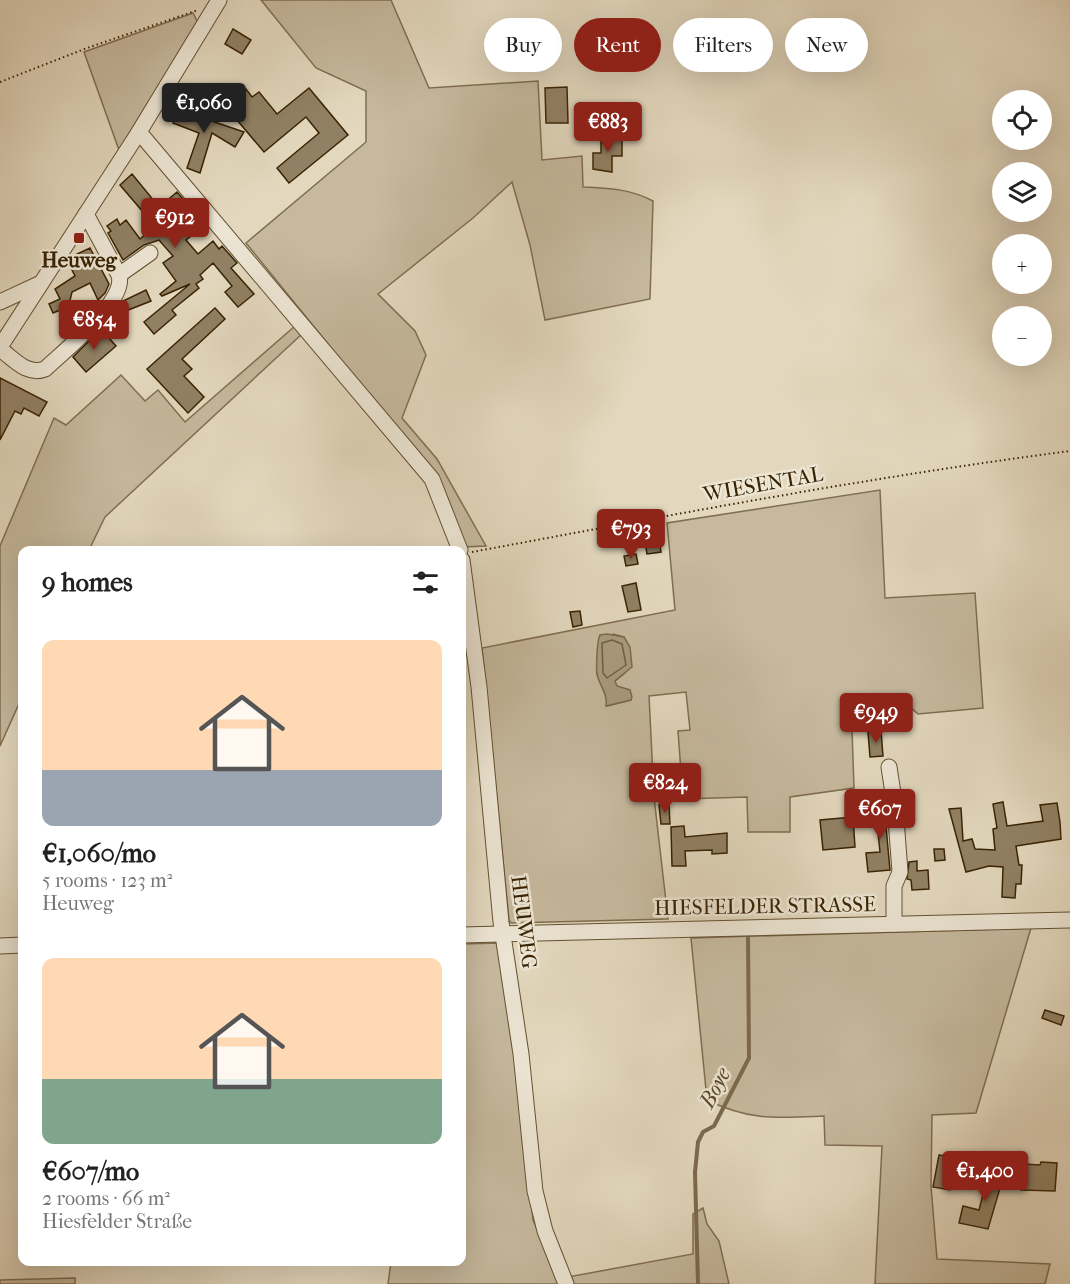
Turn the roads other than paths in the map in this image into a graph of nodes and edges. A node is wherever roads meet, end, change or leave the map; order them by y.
1 (217, 3) edge
2 (139, 132) junction
3 (86, 214) junction
4 (150, 253) dead end
5 (119, 275) junction
6 (41, 283) junction
7 (0, 302) edge
8 (0, 348) edge
9 (457, 546) edge
10 (466, 588) edge
11 (889, 767) dead end
12 (1070, 920) edge
13 (894, 924) junction
14 (504, 934) junction
15 (466, 935) edge
16 (18, 945) edge
17 (0, 946) edge
18 (566, 1284) edge

1 - 2 street
2 - 3 street
2 - 9 street
3 - 5 street
3 - 6 street
4 - 5 street
5 - 8 street
6 - 7 street
6 - 8 street
10 - 14 street, HEUWEG
11 - 13 street
12 - 13 street, HIESFELDER STRASSE
13 - 14 street, HIESFELDER STRASSE
14 - 15 street, HIESFELDER STRASSE
14 - 18 street, HEUWEG
16 - 17 street

